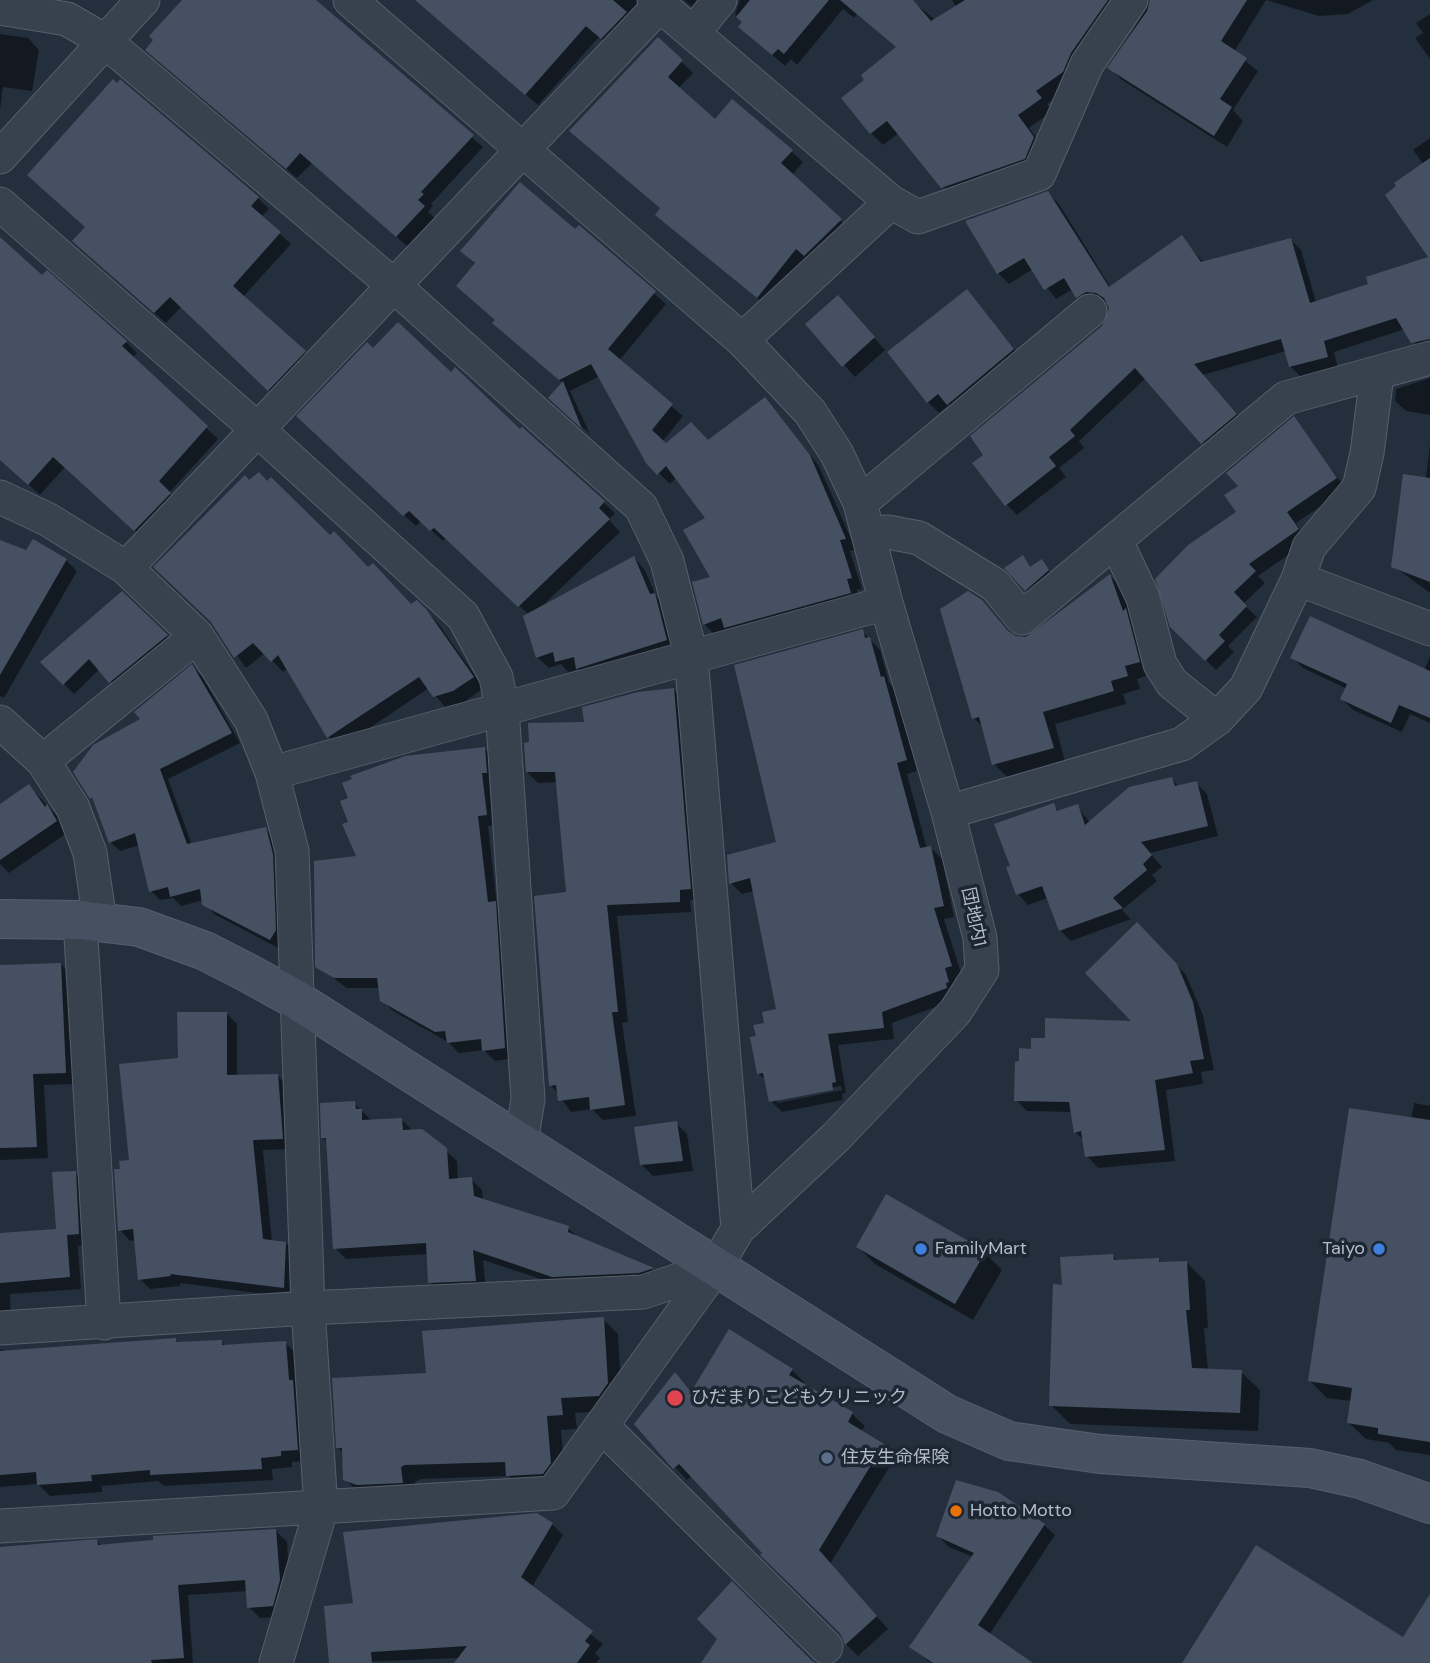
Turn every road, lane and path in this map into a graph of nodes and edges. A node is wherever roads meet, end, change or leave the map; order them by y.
1 (143, 0) edge
2 (350, 0) edge
3 (720, 0) edge
4 (1131, 0) edge
5 (657, 2) edge
6 (0, 8) edge
7 (693, 33) junction
8 (105, 41) junction
9 (522, 149) junction
10 (0, 157) edge
11 (891, 202) junction
12 (0, 204) edge
13 (392, 284) junction
14 (1090, 311) dead end
15 (742, 340) junction
16 (1430, 358) edge
17 (1377, 375) junction
18 (257, 429) junction
19 (0, 497) edge
20 (864, 519) junction
21 (1116, 541) junction
22 (126, 568) junction
23 (1298, 579) junction
24 (886, 603) junction
25 (1430, 629) edge
26 (197, 636) junction
27 (691, 655) junction
28 (502, 708) junction
29 (1217, 719) junction
30 (0, 722) edge
31 (43, 761) junction
32 (272, 774) junction
33 (948, 812) junction
34 (0, 919) edge
35 (90, 921) junction
36 (295, 999) junction
37 (521, 1143) junction
38 (738, 1229) junction
39 (715, 1268) junction
40 (307, 1308) junction
41 (104, 1322) junction
42 (0, 1328) edge
43 (601, 1426) junction
44 (1430, 1504) edge
45 (321, 1509) junction
46 (0, 1526) edge
47 (825, 1647) dead end
48 (276, 1663) edge

1 - 8 street
2 - 9 street, 団地内1
3 - 7 street
4 - 11 street
5 - 7 street
5 - 9 street
6 - 8 street
7 - 11 street
8 - 10 street
8 - 13 street
9 - 13 street
9 - 15 street, 団地内1
11 - 15 street
12 - 18 street
13 - 18 street
13 - 27 street
14 - 20 street
15 - 20 street, 団地内1
16 - 17 street
17 - 21 street
17 - 23 street
18 - 22 street
18 - 28 street
19 - 22 street
20 - 21 street
20 - 24 street, 団地内1
21 - 29 street
22 - 26 street
23 - 25 street
23 - 29 street
24 - 27 street
24 - 33 street, 団地内1
26 - 31 street
26 - 32 street
27 - 28 street
27 - 38 street
28 - 32 street
28 - 37 street
29 - 33 street
30 - 31 street
31 - 35 street
32 - 36 street
33 - 38 street, 団地内1
34 - 35 street
35 - 36 street
35 - 41 street
36 - 37 street
36 - 40 street
37 - 39 street
38 - 39 street, 団地内1
39 - 40 street
39 - 43 street, 団地内1
39 - 44 street
40 - 41 street
40 - 45 street
41 - 42 street
43 - 45 street, 団地内1
43 - 47 street
45 - 46 street
45 - 48 street

